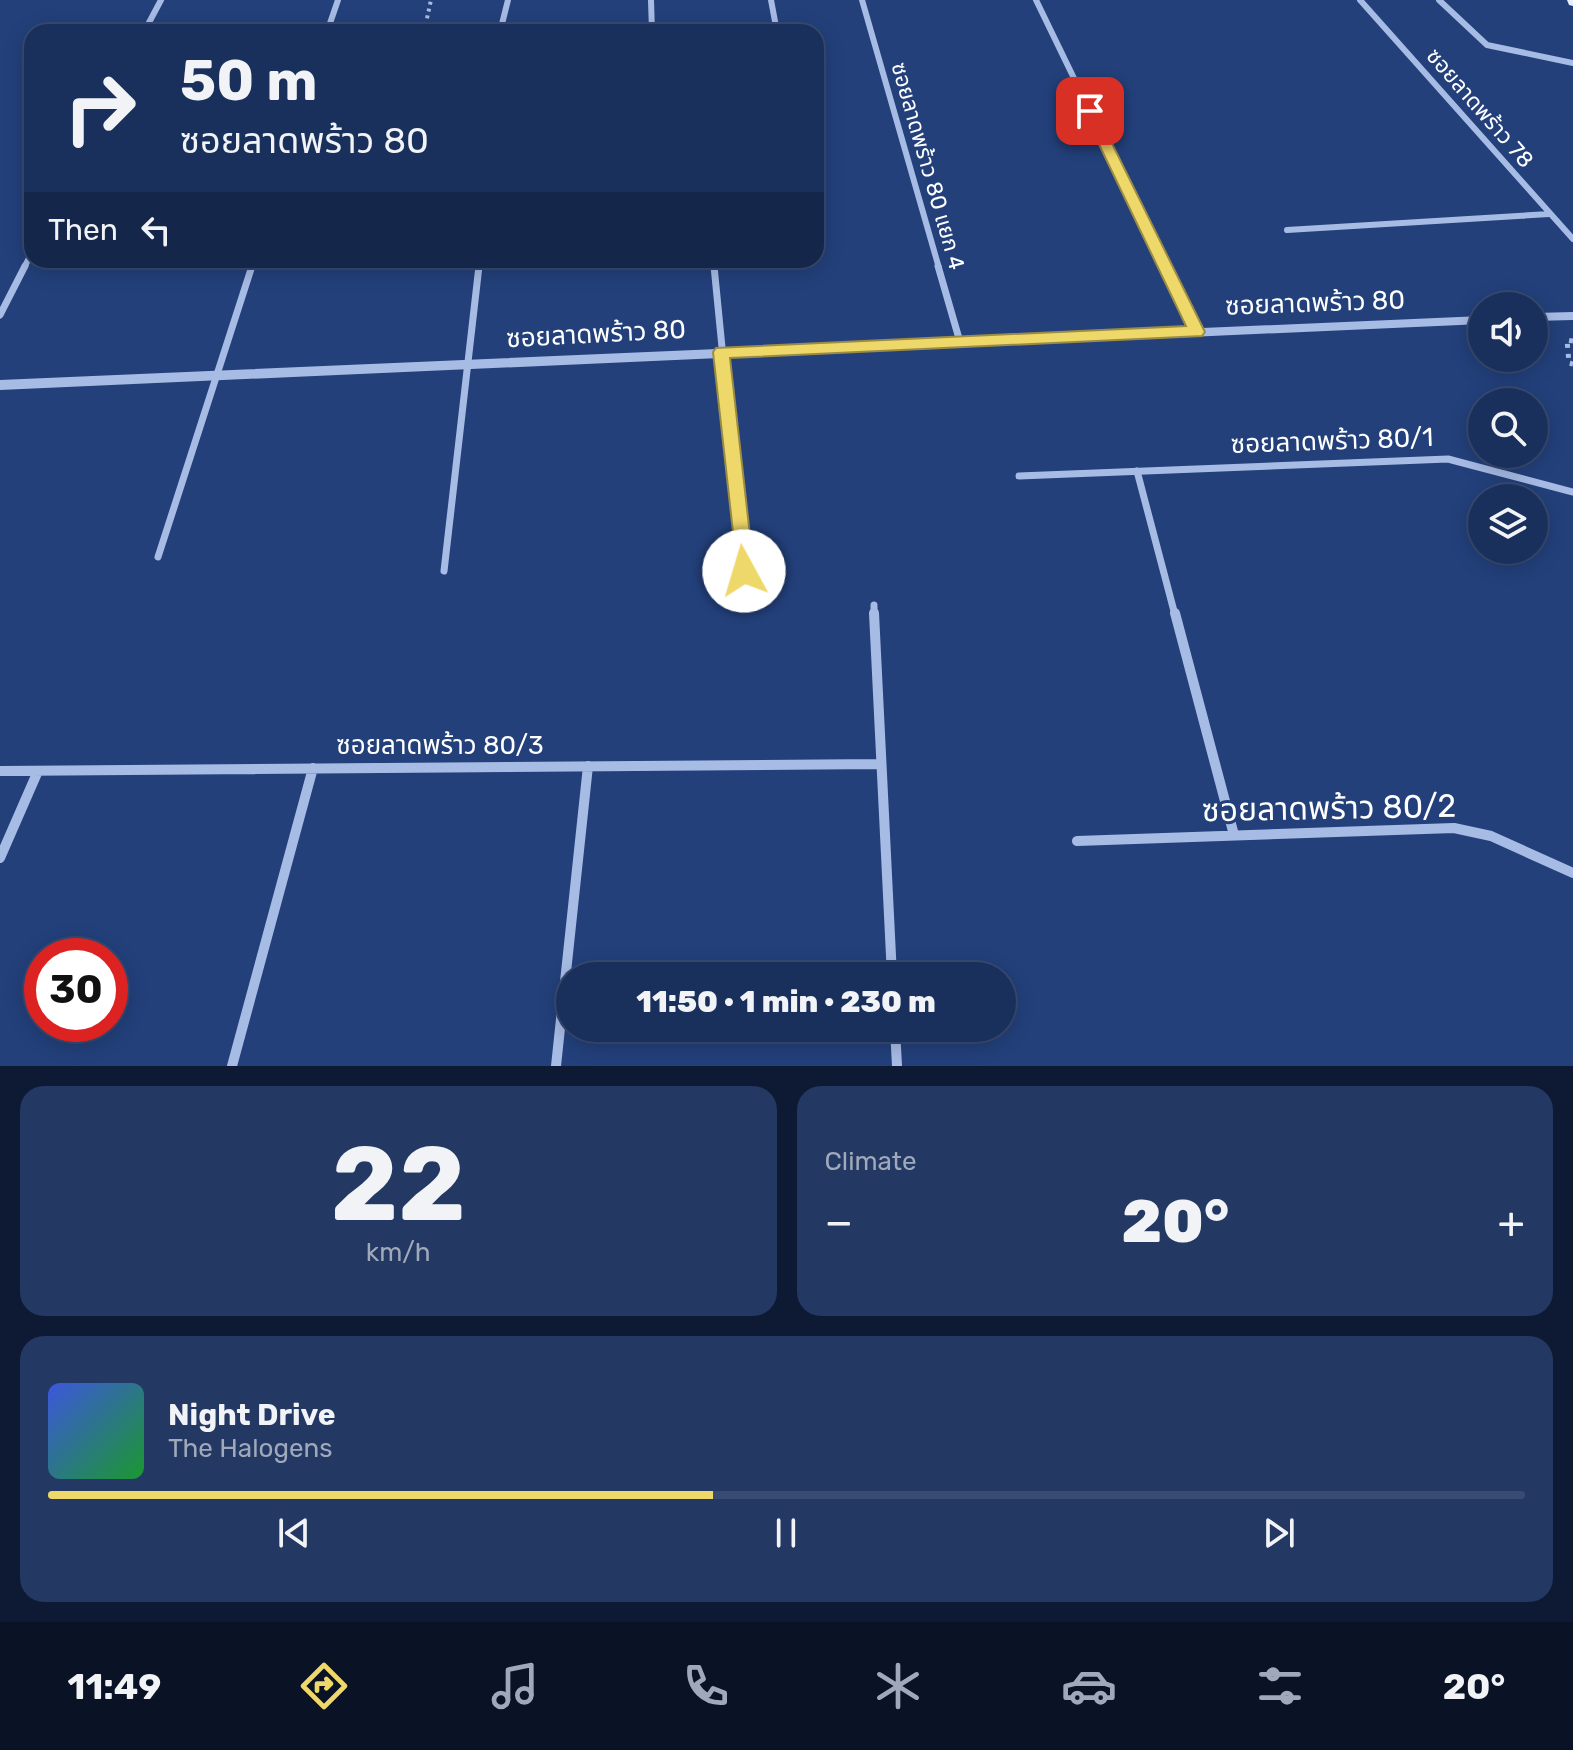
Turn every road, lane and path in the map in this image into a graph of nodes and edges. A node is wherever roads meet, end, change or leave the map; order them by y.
1 (161, 0) edge
2 (338, 0) edge
3 (431, 0) edge
4 (508, 0) edge
5 (651, 0) edge
6 (771, 0) edge
7 (862, 0) edge
8 (1036, 0) edge
9 (1360, 0) edge
10 (1439, 0) edge
11 (148, 24) edge
12 (330, 24) edge
13 (426, 24) edge
14 (502, 24) edge
15 (652, 24) edge
16 (776, 24) edge
17 (1573, 63) edge
18 (1549, 214) junction
19 (1287, 230) dead end
20 (1573, 239) edge
21 (24, 268) edge
22 (251, 268) edge
23 (479, 268) edge
24 (714, 268) edge
25 (0, 315) edge
26 (1573, 316) edge
27 (1548, 317) edge
28 (1468, 321) edge
29 (1197, 332) junction
30 (1567, 340) dead end
31 (960, 342) junction
32 (721, 352) junction
33 (468, 364) junction
34 (1573, 364) edge
35 (217, 375) junction
36 (0, 385) edge
37 (1137, 471) junction
38 (1019, 476) dead end
39 (1573, 492) edge
40 (158, 557) dead end
41 (444, 571) dead end
42 (744, 571) dead end
43 (874, 605) dead end
44 (879, 764) junction
45 (588, 766) junction
46 (313, 768) junction
47 (0, 771) edge
48 (38, 771) junction
49 (1234, 835) junction
50 (1077, 841) dead end
51 (0, 858) edge
52 (1573, 873) edge
53 (891, 962) edge
54 (896, 1042) edge
55 (232, 1066) edge
56 (556, 1066) edge
57 (897, 1066) edge

1 - 11 street
2 - 12 street
3 - 13 path
4 - 14 street
5 - 15 street
6 - 16 street
7 - 31 street, ซอยลาดพร้าว 80 แยก 4
8 - 29 street
9 - 18 street, ซอยลาดพร้าว 78
10 - 17 street
18 - 19 street
18 - 20 street, ซอยลาดพร้าว 78
21 - 25 street
22 - 35 street
23 - 33 street
24 - 32 street
26 - 27 street
28 - 29 street, ซอยลาดพร้าว 80
29 - 31 street, ซอยลาดพร้าว 80
30 - 34 path
31 - 32 street, ซอยลาดพร้าว 80
32 - 33 street, ซอยลาดพร้าว 80
32 - 42 street
33 - 35 street, ซอยลาดพร้าว 80
33 - 41 street
35 - 36 street, ซอยลาดพร้าว 80
35 - 40 street
37 - 38 street, ซอยลาดพร้าว 80/1
37 - 39 street, ซอยลาดพร้าว 80/1
37 - 49 street
43 - 44 street
44 - 45 street, ซอยลาดพร้าว 80/3
44 - 53 street
45 - 46 street, ซอยลาดพร้าว 80/3
45 - 56 street
46 - 48 street, ซอยลาดพร้าว 80/3
46 - 55 street
47 - 48 street, ซอยลาดพร้าว 80/3
48 - 51 street
49 - 50 street, ซอยลาดพร้าว 80/2
49 - 52 street, ซอยลาดพร้าว 80/2
54 - 57 street

